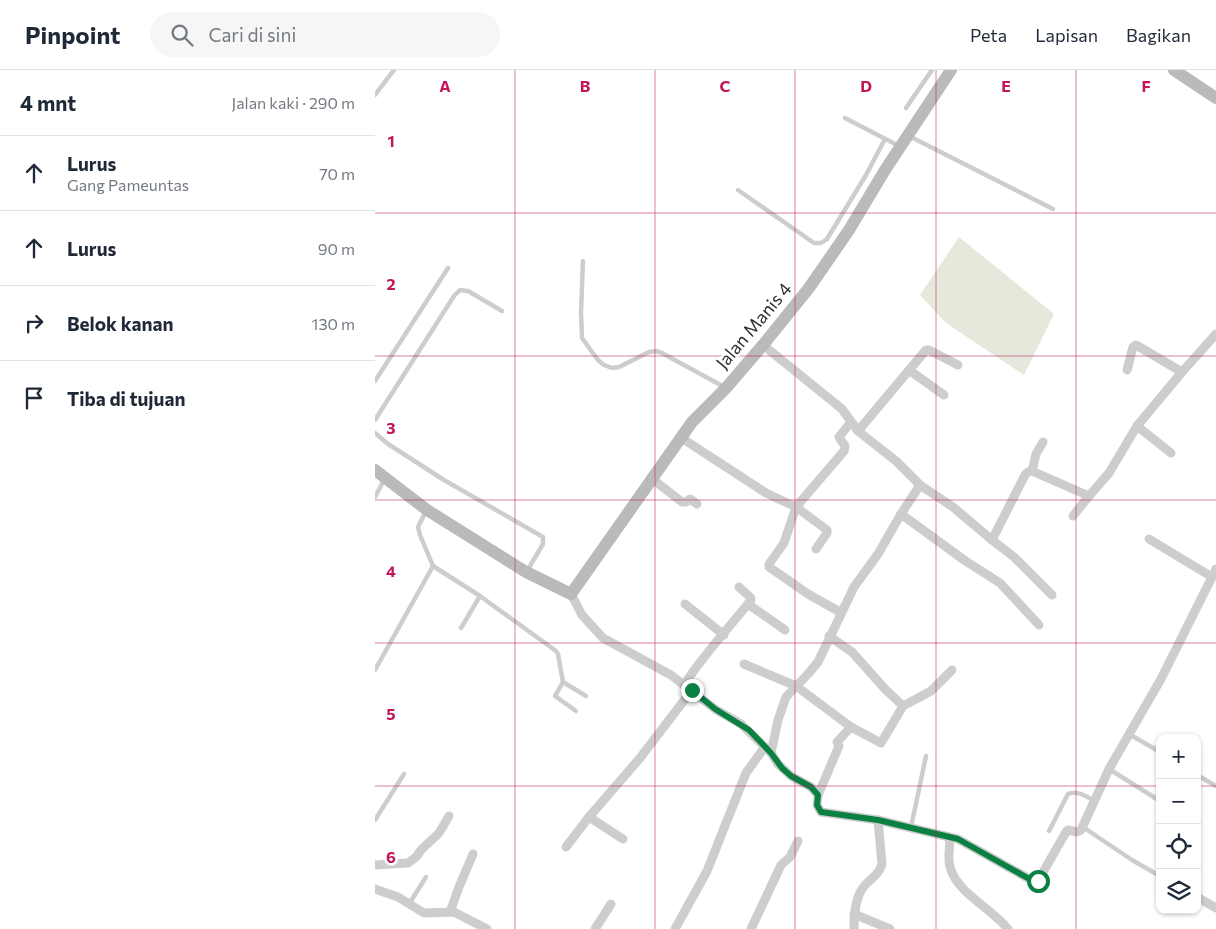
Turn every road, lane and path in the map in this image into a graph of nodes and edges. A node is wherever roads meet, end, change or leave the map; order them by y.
1 (394, 70) edge
2 (932, 70) edge
3 (951, 70) edge
4 (1174, 70) edge
5 (375, 95) edge
6 (1216, 98) edge
7 (906, 108) dead end
8 (845, 118) dead end
9 (907, 136) junction
10 (885, 139) junction
11 (901, 147) junction
12 (739, 190) dead end
13 (1053, 209) dead end
14 (583, 261) dead end
15 (448, 268) dead end
16 (501, 311) dead end
17 (1216, 334) edge
18 (763, 345) junction
19 (958, 365) dead end
20 (909, 370) junction
21 (1127, 370) dead end
22 (1181, 372) junction
23 (375, 380) edge
24 (725, 388) junction
25 (944, 395) dead end
26 (375, 420) edge
27 (851, 422) junction
28 (1137, 426) junction
29 (858, 431) junction
30 (375, 433) edge
31 (680, 437) junction
32 (1043, 442) dead end
33 (1171, 453) dead end
34 (375, 470) edge
35 (1032, 471) junction
36 (386, 477) junction
37 (657, 482) junction
38 (920, 485) junction
39 (1089, 496) junction
40 (375, 497) edge
41 (697, 504) dead end
42 (795, 507) junction
43 (427, 510) junction
44 (901, 514) junction
45 (1073, 516) dead end
46 (1149, 539) dead end
47 (992, 540) junction
48 (816, 549) dead end
49 (433, 566) junction
50 (526, 572) junction
51 (1213, 579) edge
52 (739, 587) dead end
53 (571, 594) junction
54 (1052, 595) dead end
55 (480, 596) junction
56 (685, 604) dead end
57 (748, 604) junction
58 (840, 612) junction
59 (1039, 625) dead end
60 (461, 628) dead end
61 (785, 630) dead end
62 (724, 635) junction
63 (829, 636) junction
64 (743, 664) dead end
65 (375, 670) edge
66 (952, 670) dead end
67 (563, 682) junction
68 (796, 686) junction
69 (688, 688) junction
70 (586, 696) dead end
71 (903, 706) junction
72 (576, 711) dead end
73 (851, 727) junction
74 (1128, 733) junction
75 (1156, 750) edge
76 (768, 751) junction
77 (926, 756) dead end
78 (1109, 769) junction
79 (405, 774) dead end
80 (1201, 777) edge
81 (1216, 786) edge
82 (818, 795) junction
83 (1156, 798) edge
84 (1093, 800) junction
85 (449, 816) dead end
86 (589, 817) junction
87 (375, 820) edge
88 (878, 820) junction
89 (1082, 826) junction
90 (911, 827) junction
91 (1049, 831) dead end
92 (949, 836) junction
93 (623, 839) dead end
94 (798, 841) dead end
95 (566, 847) dead end
96 (473, 854) dead end
97 (375, 865) edge
98 (1156, 873) edge
99 (426, 877) dead end
100 (375, 888) edge
101 (1201, 899) edge
102 (409, 904) junction
103 (611, 904) dead end
104 (1216, 908) edge
105 (450, 912) junction
106 (854, 914) junction
107 (487, 929) edge
108 (595, 929) edge
109 (675, 929) edge
110 (751, 929) edge
111 (854, 929) edge
112 (890, 929) edge
113 (1008, 929) edge

1 - 5 lane
2 - 7 lane
3 - 9 street, Jalan Manis 4
4 - 6 street
8 - 10 lane
9 - 11 street, Jalan Manis 4
9 - 13 lane
10 - 11 lane
10 - 12 lane
11 - 18 street, Jalan Manis 4
14 - 24 lane
15 - 23 lane
16 - 26 lane
17 - 22 street
18 - 24 street, Jalan Manis 4
18 - 27 street
19 - 20 street
20 - 25 street
20 - 29 street
21 - 22 street
22 - 28 street
24 - 31 street, Jalan Manis 4
27 - 29 street
27 - 42 street
28 - 33 street
28 - 39 street
29 - 38 street
30 - 50 lane
31 - 37 street, Jalan Manis 4
31 - 42 street
32 - 35 street
34 - 36 street
35 - 39 street
35 - 47 street
36 - 40 lane
36 - 43 street
37 - 41 street
37 - 53 street, Jalan Manis 4
38 - 44 street
38 - 47 street
39 - 45 street
42 - 48 street
42 - 58 street
43 - 49 lane
43 - 50 street
44 - 58 street
44 - 59 street
46 - 51 street
47 - 54 street
49 - 55 lane
49 - 65 lane
50 - 53 street
51 - 74 street
52 - 57 street
53 - 69 street
55 - 60 lane
55 - 67 lane
56 - 62 street
57 - 61 street
57 - 62 street
58 - 63 street
62 - 69 street
63 - 68 street
63 - 71 street
64 - 68 street
66 - 71 street
67 - 70 lane
67 - 72 lane
68 - 73 street
68 - 76 street
69 - 76 street
69 - 86 street
71 - 73 street
73 - 82 street
74 - 75 lane
74 - 78 street
76 - 82 street
76 - 109 street
77 - 90 lane
78 - 83 lane
78 - 84 street
79 - 87 lane
80 - 81 lane
82 - 88 street
84 - 89 street
84 - 91 lane
85 - 97 street
86 - 93 street
86 - 95 street
88 - 90 street
88 - 106 street
89 - 92 street
89 - 98 lane
90 - 92 street
92 - 113 street
94 - 110 street
96 - 105 street
99 - 102 lane
100 - 102 street
101 - 104 street
102 - 105 street
103 - 108 street
105 - 107 street
106 - 111 street
106 - 112 street

